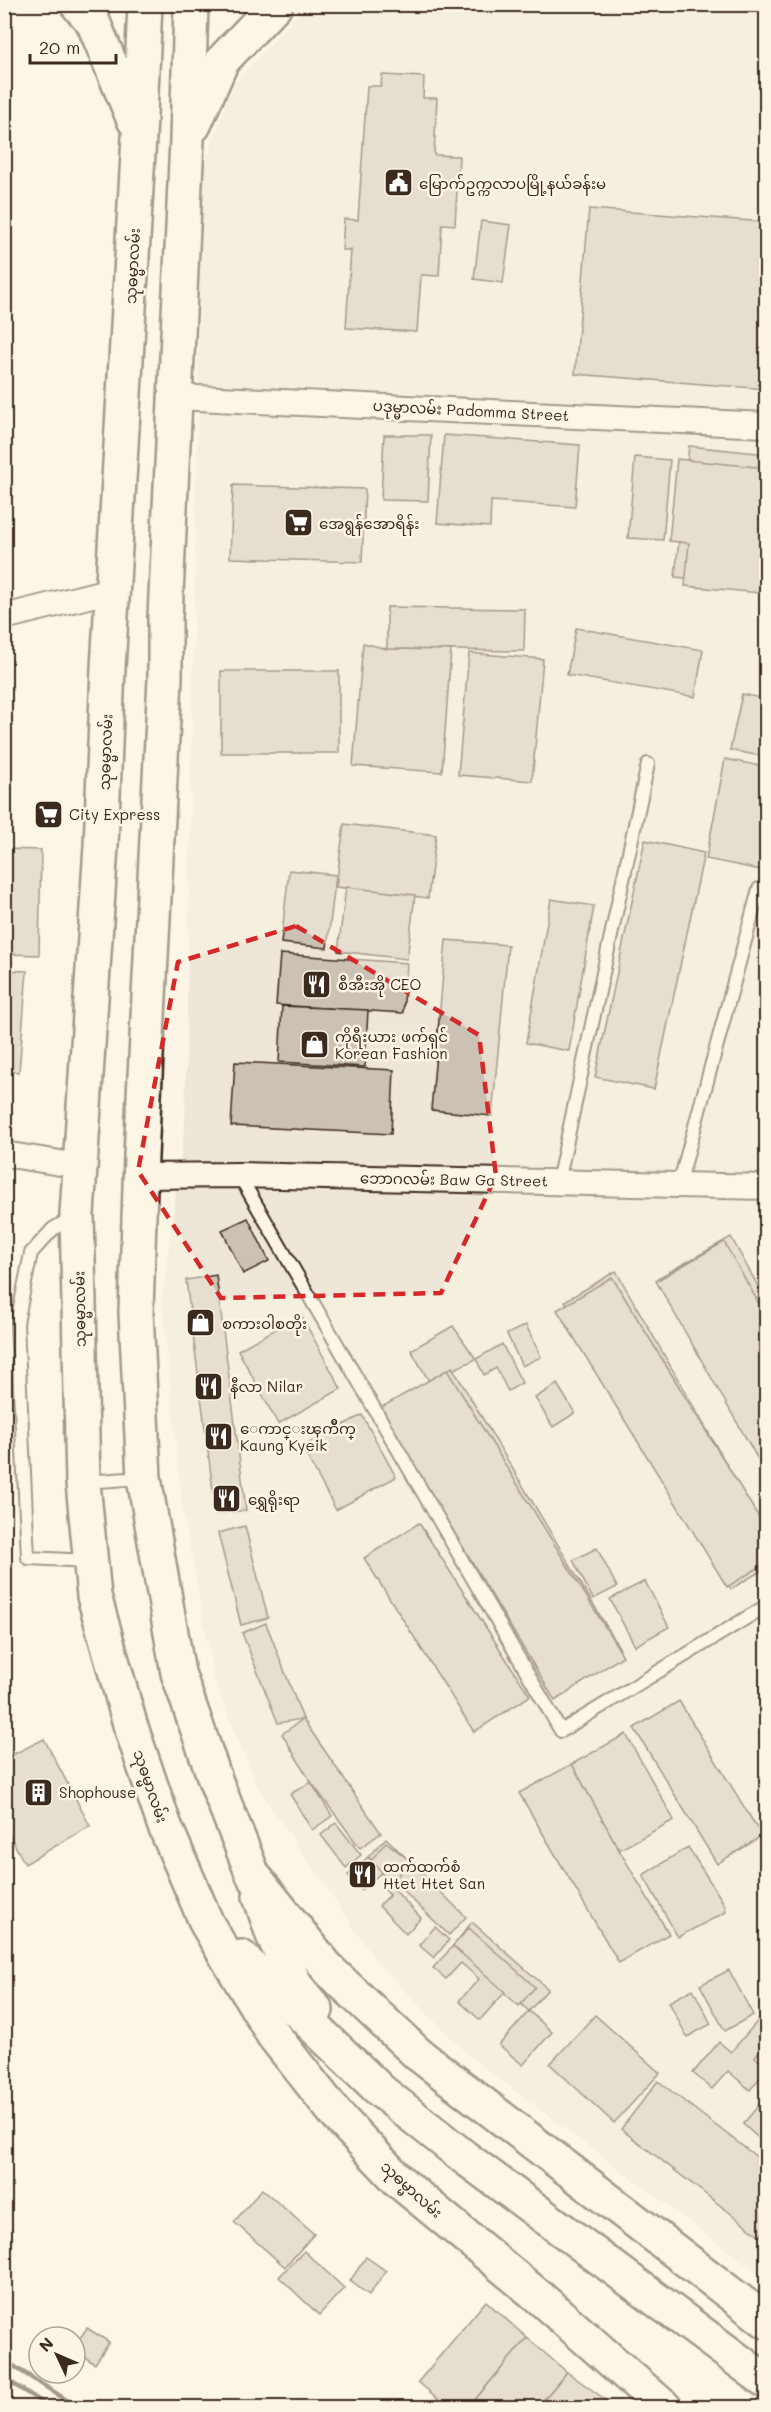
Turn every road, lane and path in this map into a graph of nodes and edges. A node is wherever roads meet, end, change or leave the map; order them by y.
1 (77, 4) edge
2 (145, 4) edge
3 (191, 4) edge
4 (276, 4) edge
5 (139, 137) junction
6 (187, 140) junction
7 (176, 396) junction
8 (766, 425) edge
9 (112, 598) junction
10 (4, 617) edge
11 (648, 764) dead end
12 (759, 888) dead end
13 (4, 1154) edge
14 (79, 1166) junction
15 (239, 1175) junction
16 (142, 1176) junction
17 (558, 1182) junction
18 (679, 1185) junction
19 (766, 1187) edge
20 (77, 1214) junction
21 (144, 1478) junction
22 (83, 1483) junction
23 (91, 1561) junction
24 (766, 1606) edge
25 (252, 1875) junction
26 (207, 1924) junction
27 (381, 2091) junction
28 (766, 2321) edge
29 (766, 2381) edge
30 (664, 2408) edge

1 - 5 main road
2 - 5 main road, သုဓမ္မာလမ်း
3 - 6 main road
4 - 6 main road
5 - 9 main road, သုဓမ္မာလမ်း
6 - 7 main road
7 - 8 street, ပဒုမ္မာလမ်း Padomma Street
7 - 16 main road
9 - 10 street
9 - 14 main road, သုဓမ္မာလမ်း
11 - 17 lane
12 - 18 lane
13 - 14 street
14 - 20 main road, သုဓမ္မာလမ်း
15 - 16 street, ဘောဂလမ်း Baw Ga Street
15 - 17 street, ဘောဂလမ်း Baw Ga Street
15 - 24 lane
16 - 21 main road
17 - 18 street, ဘောဂလမ်း Baw Ga Street
18 - 19 street, ဘောဂလမ်း Baw Ga Street
20 - 22 main road, သုဓမ္မာလမ်း
20 - 23 lane
21 - 22 lane
21 - 25 main road
22 - 23 main road, သုဓမ္မာလမ်း
23 - 26 main road, သုဓမ္မာလမ်း
25 - 27 main road
25 - 28 main road
26 - 27 main road
26 - 30 main road, သုဓမ္မာလမ်း
27 - 29 main road

